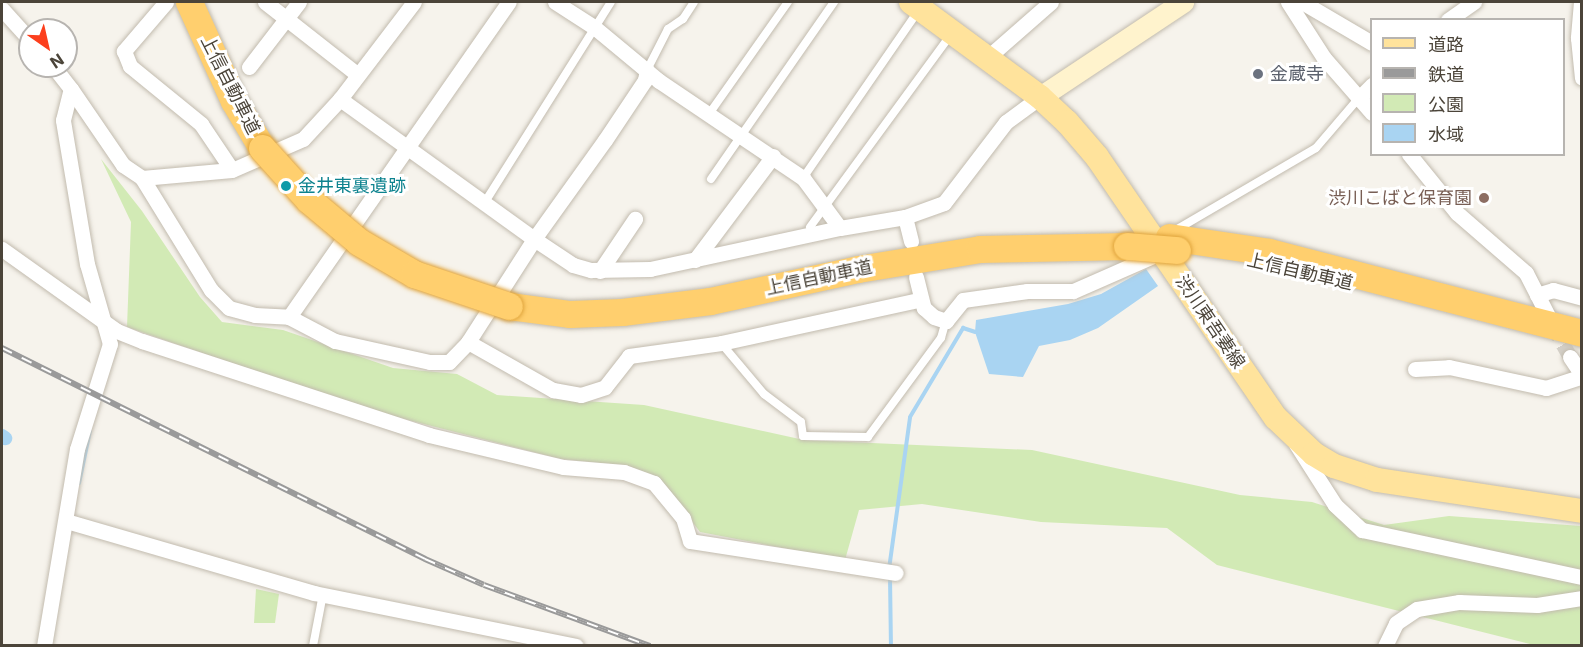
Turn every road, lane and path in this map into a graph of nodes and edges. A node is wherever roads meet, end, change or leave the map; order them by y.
1 (166, 2) edge
2 (189, 2) edge
3 (201, 2) edge
4 (265, 2) edge
5 (299, 2) edge
6 (414, 2) edge
7 (509, 2) edge
8 (559, 2) edge
9 (611, 2) edge
10 (694, 2) edge
11 (788, 2) edge
12 (834, 2) edge
13 (1051, 2) edge
14 (1184, 2) edge
15 (1288, 2) edge
16 (1302, 2) edge
17 (1474, 2) edge
18 (1581, 2) edge
19 (919, 4) edge
20 (2, 9) edge
21 (286, 18) junction
22 (1451, 18) edge
23 (18, 27) edge
24 (594, 27) junction
25 (953, 32) junction
26 (1370, 42) edge
27 (987, 58) junction
28 (249, 67) dead end
29 (647, 69) junction
30 (358, 75) junction
31 (62, 78) edge
32 (1581, 78) edge
33 (1370, 86) edge
34 (71, 89) junction
35 (1040, 97) junction
36 (340, 99) junction
37 (1358, 99) junction
38 (1370, 112) edge
39 (709, 114) junction
40 (741, 134) junction
41 (267, 145) junction
42 (408, 148) junction
43 (772, 156) junction
44 (1411, 156) edge
45 (232, 170) junction
46 (142, 178) junction
47 (803, 178) junction
48 (711, 179) dead end
49 (484, 202) junction
50 (826, 207) junction
51 (905, 217) junction
52 (635, 219) dead end
53 (810, 227) dead end
54 (840, 228) junction
55 (534, 239) junction
56 (911, 241) dead end
57 (1159, 246) junction
58 (2, 249) edge
59 (1269, 257) junction
60 (694, 260) junction
61 (600, 271) junction
62 (916, 277) dead end
63 (1537, 295) junction
64 (1581, 298) edge
65 (920, 300) junction
66 (1548, 316) tunnel mouth
67 (289, 317) junction
68 (946, 321) junction
69 (105, 323) junction
70 (1581, 333) edge
71 (468, 342) junction
72 (721, 343) junction
73 (1576, 351) edge
74 (1415, 369) dead end
75 (1581, 376) edge
76 (1294, 439) junction
77 (1581, 511) edge
78 (66, 521) junction
79 (888, 572) dead end
80 (1581, 576) edge
81 (323, 594) junction
82 (1581, 598) edge
83 (44, 645) edge
84 (314, 645) edge
85 (576, 645) edge
86 (1385, 645) edge

1 - 45 street
2 - 41 highway, 上信自動車道
3 - 41 highway, 上信自動車道
4 - 21 street
5 - 21 street
6 - 30 street
7 - 42 street
8 - 24 street
9 - 24 lane
10 - 29 lane
11 - 39 lane
12 - 40 lane
13 - 27 street
14 - 35 street
15 - 37 street
16 - 26 street
17 - 22 street
18 - 32 street
19 - 25 main road, 渋川東吾妻線
19 - 47 lane
20 - 23 street
21 - 28 street
21 - 30 street
24 - 29 street
24 - 49 lane
25 - 27 main road, 渋川東吾妻線
25 - 50 lane
27 - 35 main road, 渋川東吾妻線
29 - 39 street
29 - 55 street
30 - 36 street
31 - 34 street
33 - 37 street
34 - 46 street
34 - 69 street
35 - 51 street
35 - 57 main road, 渋川東吾妻線
36 - 42 street
36 - 45 street
37 - 38 street
37 - 57 lane
39 - 40 street
40 - 43 street
40 - 48 lane
41 - 59 highway, 上信自動車道, bridge
42 - 49 street
42 - 67 street
43 - 47 street
43 - 60 street
44 - 63 street
45 - 46 street
46 - 67 street
47 - 50 street
49 - 55 street
50 - 53 lane
50 - 54 street
51 - 54 street
51 - 56 street
52 - 61 street
54 - 60 street
55 - 61 street
55 - 71 street
57 - 68 street
57 - 76 main road, 渋川東吾妻線
58 - 69 street
59 - 70 highway, 上信自動車道
59 - 73 highway, 上信自動車道
60 - 61 street
62 - 65 street
63 - 64 street
63 - 66 street
65 - 68 street
65 - 72 street
67 - 71 street
68 - 72 lane
69 - 78 street
69 - 79 street
71 - 72 street
73 - 75 street
74 - 75 street
76 - 77 main road, 渋川東吾妻線
76 - 80 street
78 - 81 street
78 - 83 street
81 - 84 lane
81 - 85 street
82 - 86 street

